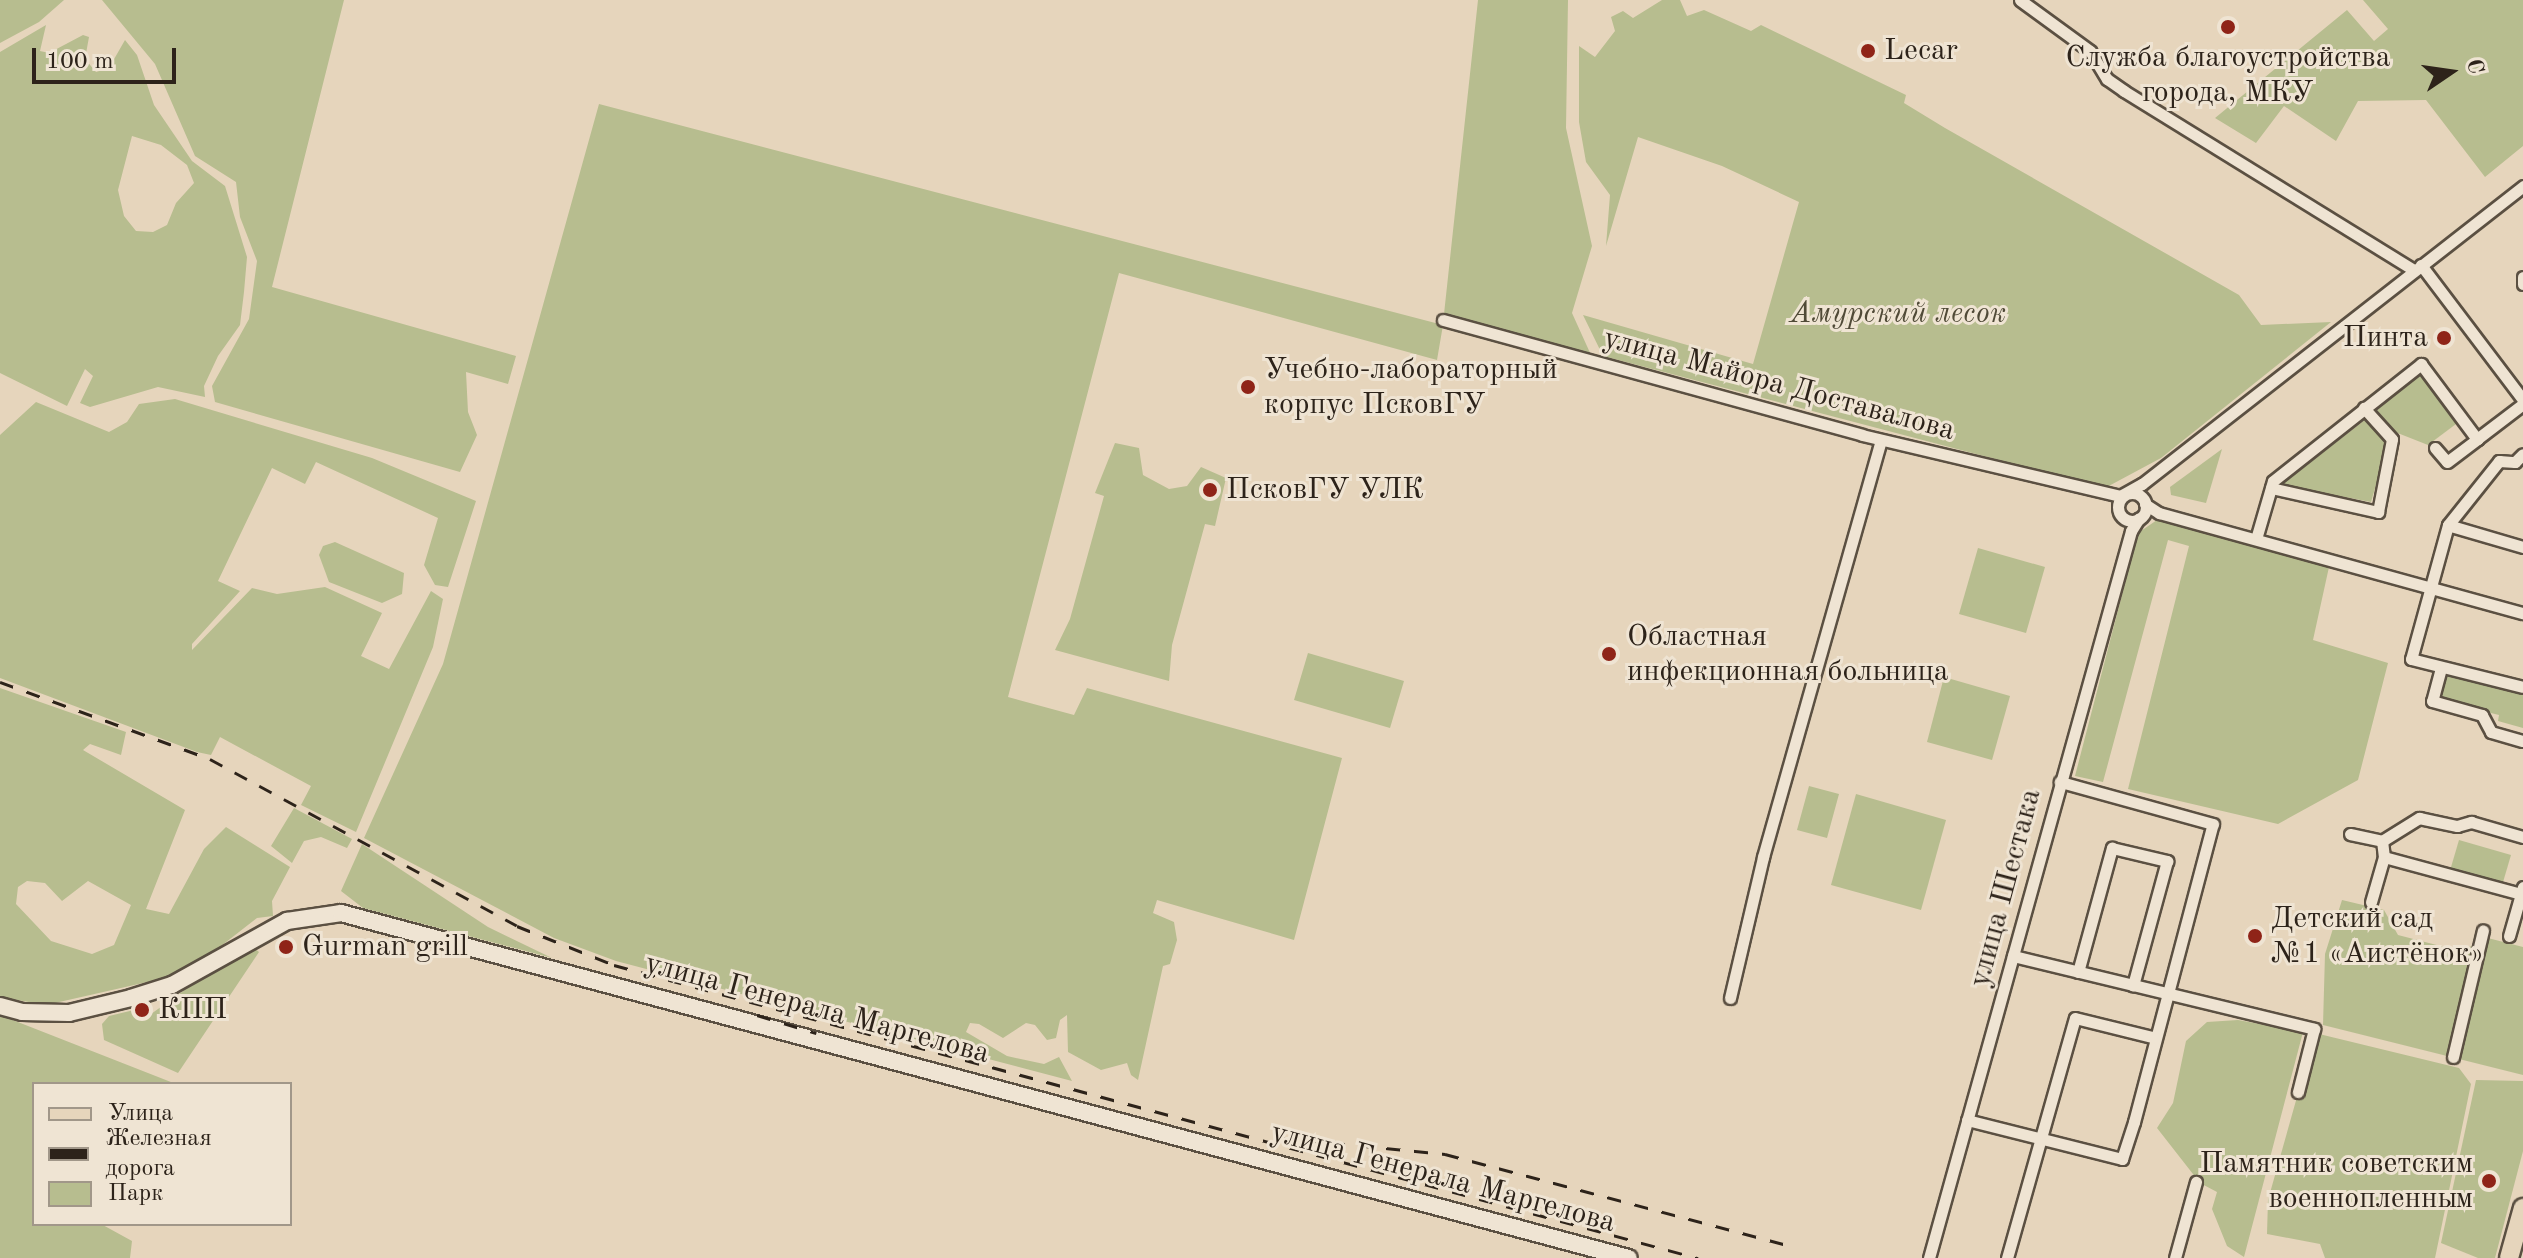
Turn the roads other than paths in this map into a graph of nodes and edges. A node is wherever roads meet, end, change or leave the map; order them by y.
1 (2020, 0) edge
2 (2523, 186) edge
3 (2417, 268) junction
4 (2523, 277) edge
5 (2523, 284) edge
6 (1443, 320) dead end
7 (2523, 402) edge
8 (2364, 408) junction
9 (2477, 439) junction
10 (1881, 440) junction
11 (2435, 448) dead end
12 (2523, 454) edge
13 (2151, 477) junction
14 (2271, 488) junction
15 (2126, 494) junction
16 (2103, 496) junction
17 (2118, 509) junction
18 (2138, 514) junction
19 (2448, 525) junction
20 (2256, 539) junction
21 (2523, 547) edge
22 (2430, 588) junction
23 (2523, 613) edge
24 (2441, 668) junction
25 (2523, 687) edge
26 (2523, 741) edge
27 (2060, 782) junction
28 (2350, 834) dead end
29 (2523, 837) edge
30 (2382, 841) junction
31 (2384, 857) junction
32 (2522, 891) edge
33 (2371, 902) dead end
34 (2483, 930) dead end
35 (2509, 936) dead end
36 (2013, 956) junction
37 (2078, 972) junction
38 (2133, 985) junction
39 (2169, 993) junction
40 (1730, 998) dead end
41 (0, 1006) edge
42 (2156, 1038) junction
43 (2453, 1057) dead end
44 (2298, 1092) dead end
45 (1967, 1120) junction
46 (2040, 1139) junction
47 (2196, 1182) dead end
48 (2523, 1208) edge
49 (1629, 1258) edge
50 (1929, 1258) edge
51 (2007, 1258) edge
52 (2175, 1258) edge
53 (2509, 1258) edge

1 - 3 street
2 - 3 street
3 - 7 street
3 - 13 street
4 - 5 street
6 - 10 street, улица Майора Доставалова
7 - 9 street
8 - 9 street
8 - 14 street
8 - 14 street
9 - 11 street
10 - 16 street, улица Майора Доставалова
10 - 40 street
12 - 19 street
13 - 15 street
13 - 18 street, улица Шестака
14 - 20 street
15 - 16 street, улица Майора Доставалова
15 - 17 street
15 - 18 street
16 - 17 street, улица Майора Доставалова
17 - 18 street, улица Майора Доставалова
18 - 20 street
18 - 27 street, улица Шестака
19 - 21 street
19 - 22 street
20 - 22 street
22 - 23 street
22 - 24 street
24 - 25 street
24 - 26 street
27 - 36 street, улица Шестака
27 - 39 street
28 - 30 street
29 - 30 street
30 - 31 street
31 - 32 street
31 - 33 street
32 - 35 street
34 - 43 street
36 - 37 street
36 - 45 street, улица Шестака
37 - 38 street
37 - 38 street
38 - 39 street
39 - 42 street
39 - 44 street
41 - 49 main road, улица Генерала Маргелова
42 - 46 street
42 - 46 street
45 - 46 street
45 - 50 street, улица Шестака
46 - 51 street
47 - 52 street
48 - 53 main road

